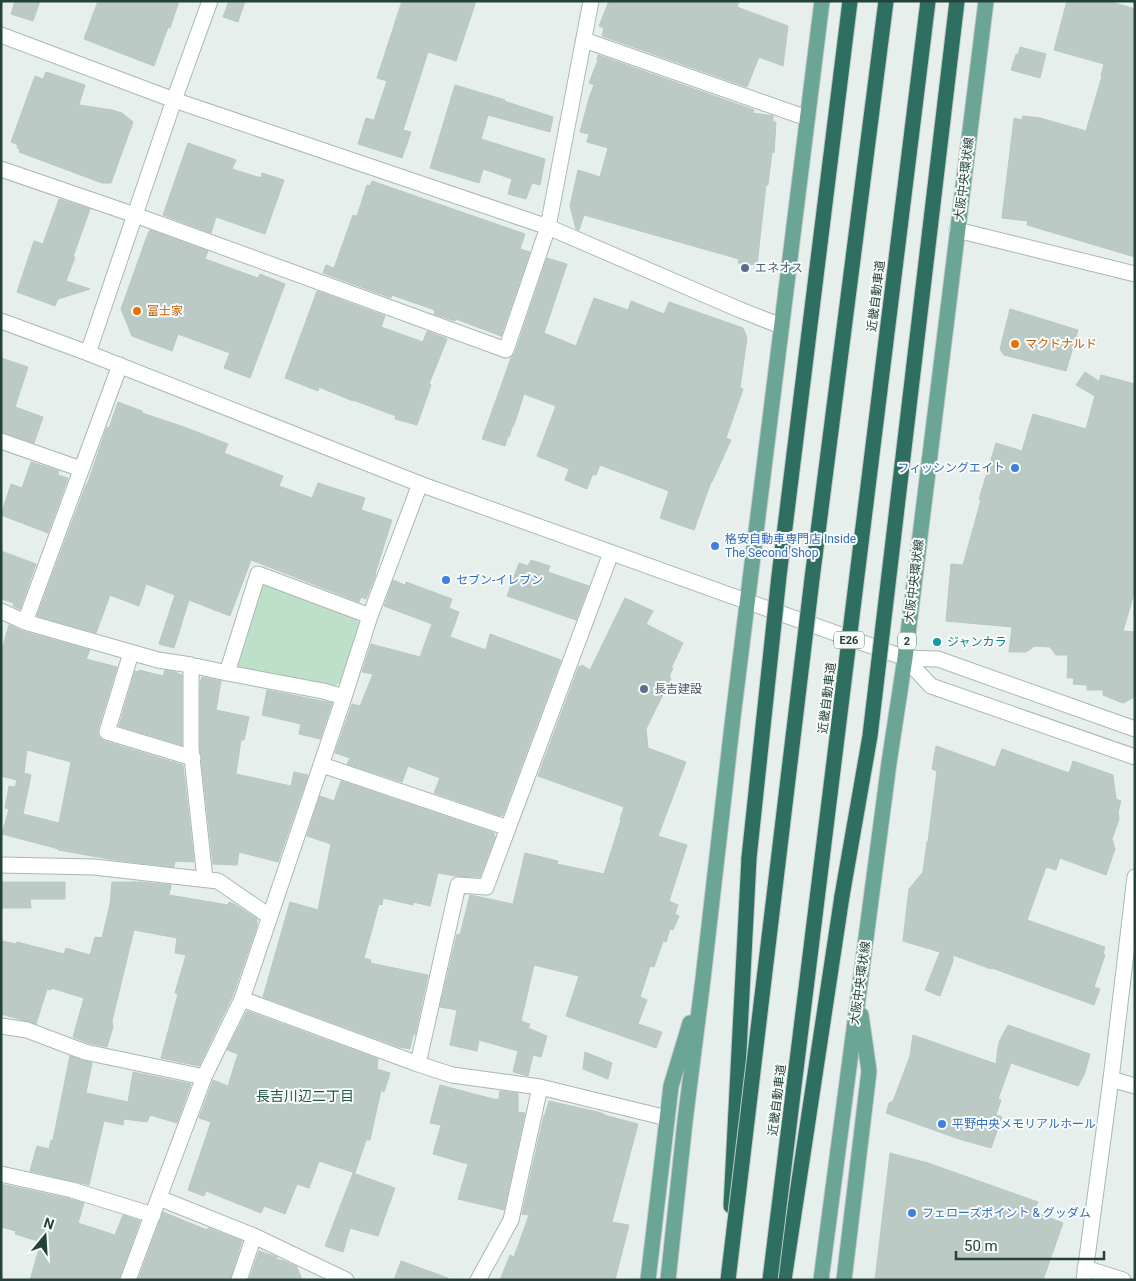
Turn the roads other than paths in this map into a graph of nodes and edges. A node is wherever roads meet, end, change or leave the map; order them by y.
1 (210, 1) edge
2 (591, 1) edge
3 (822, 1) edge
4 (850, 1) edge
5 (886, 1) edge
6 (928, 1) edge
7 (957, 1) edge
8 (986, 1) edge
9 (1, 35) edge
10 (584, 40) junction
11 (174, 100) junction
12 (807, 118) junction
13 (1, 169) edge
14 (135, 215) junction
15 (548, 227) junction
16 (957, 230) junction
17 (1135, 274) edge
18 (1, 321) edge
19 (781, 326) junction
20 (88, 353) junction
21 (120, 366) junction
22 (1, 441) edge
23 (81, 469) junction
24 (420, 484) junction
25 (611, 553) junction
26 (747, 602) junction
27 (1, 610) edge
28 (370, 616) junction
29 (25, 622) junction
30 (131, 653) junction
31 (904, 658) junction
32 (192, 665) junction
33 (227, 673) junction
34 (344, 697) junction
35 (1135, 729) edge
36 (1135, 757) edge
37 (193, 758) junction
38 (322, 764) junction
39 (508, 828) junction
40 (1, 865) edge
41 (1135, 877) edge
42 (205, 879) junction
43 (269, 916) junction
44 (703, 979) junction
45 (858, 997) junction
46 (242, 998) junction
47 (1, 1026) edge
48 (418, 1064) junction
49 (204, 1077) junction
50 (1111, 1079) junction
51 (1135, 1086) edge
52 (540, 1087) junction
53 (667, 1118) junction
54 (1, 1174) edge
55 (160, 1198) junction
56 (153, 1215) junction
57 (254, 1236) junction
58 (314, 1273) edge
59 (1084, 1274) edge
60 (128, 1280) edge
61 (239, 1280) edge
62 (346, 1280) edge
63 (478, 1280) edge
64 (648, 1280) edge
65 (668, 1280) edge
66 (727, 1280) edge
67 (770, 1280) edge
68 (784, 1280) edge
69 (821, 1280) edge
70 (844, 1280) edge
71 (1123, 1280) edge

1 - 11 street
2 - 10 street
3 - 12 main road
4 - 66 highway, bridge
5 - 66 highway, bridge
6 - 67 highway, 近畿自動車道 / E26, bridge
7 - 68 highway, bridge
8 - 16 main road, 大阪中央環状線 / 2
9 - 11 street
10 - 12 street
10 - 15 street
11 - 14 street
11 - 15 street
12 - 19 main road
13 - 14 street
14 - 15 street
14 - 20 street
15 - 19 street
16 - 17 street
16 - 31 main road, 大阪中央環状線 / 2
18 - 20 street
19 - 26 main road
20 - 21 street
21 - 23 street
21 - 24 street
22 - 23 street
23 - 29 street
24 - 25 street
24 - 28 street
25 - 26 street
25 - 39 street
26 - 31 street
26 - 44 main road
27 - 29 street
28 - 33 street
28 - 34 street
29 - 30 street
30 - 32 street
30 - 37 street
31 - 35 street
31 - 36 street
31 - 45 main road, 大阪中央環状線 / 2
32 - 33 street
32 - 37 street
33 - 34 street
34 - 38 street
37 - 42 street
38 - 39 street
38 - 43 street
39 - 48 street
40 - 42 street
41 - 50 street
42 - 43 street
43 - 46 street
44 - 53 main road
44 - 65 main road
45 - 69 main road, 大阪中央環状線 / 2
45 - 70 main road
46 - 48 street
46 - 49 street
47 - 49 street
48 - 52 street
49 - 55 street
50 - 51 street
50 - 59 street
52 - 53 street
52 - 63 street
53 - 64 main road
54 - 56 street
55 - 56 street
55 - 57 street
56 - 60 street
57 - 58 street
57 - 61 street
58 - 62 street
59 - 71 street

